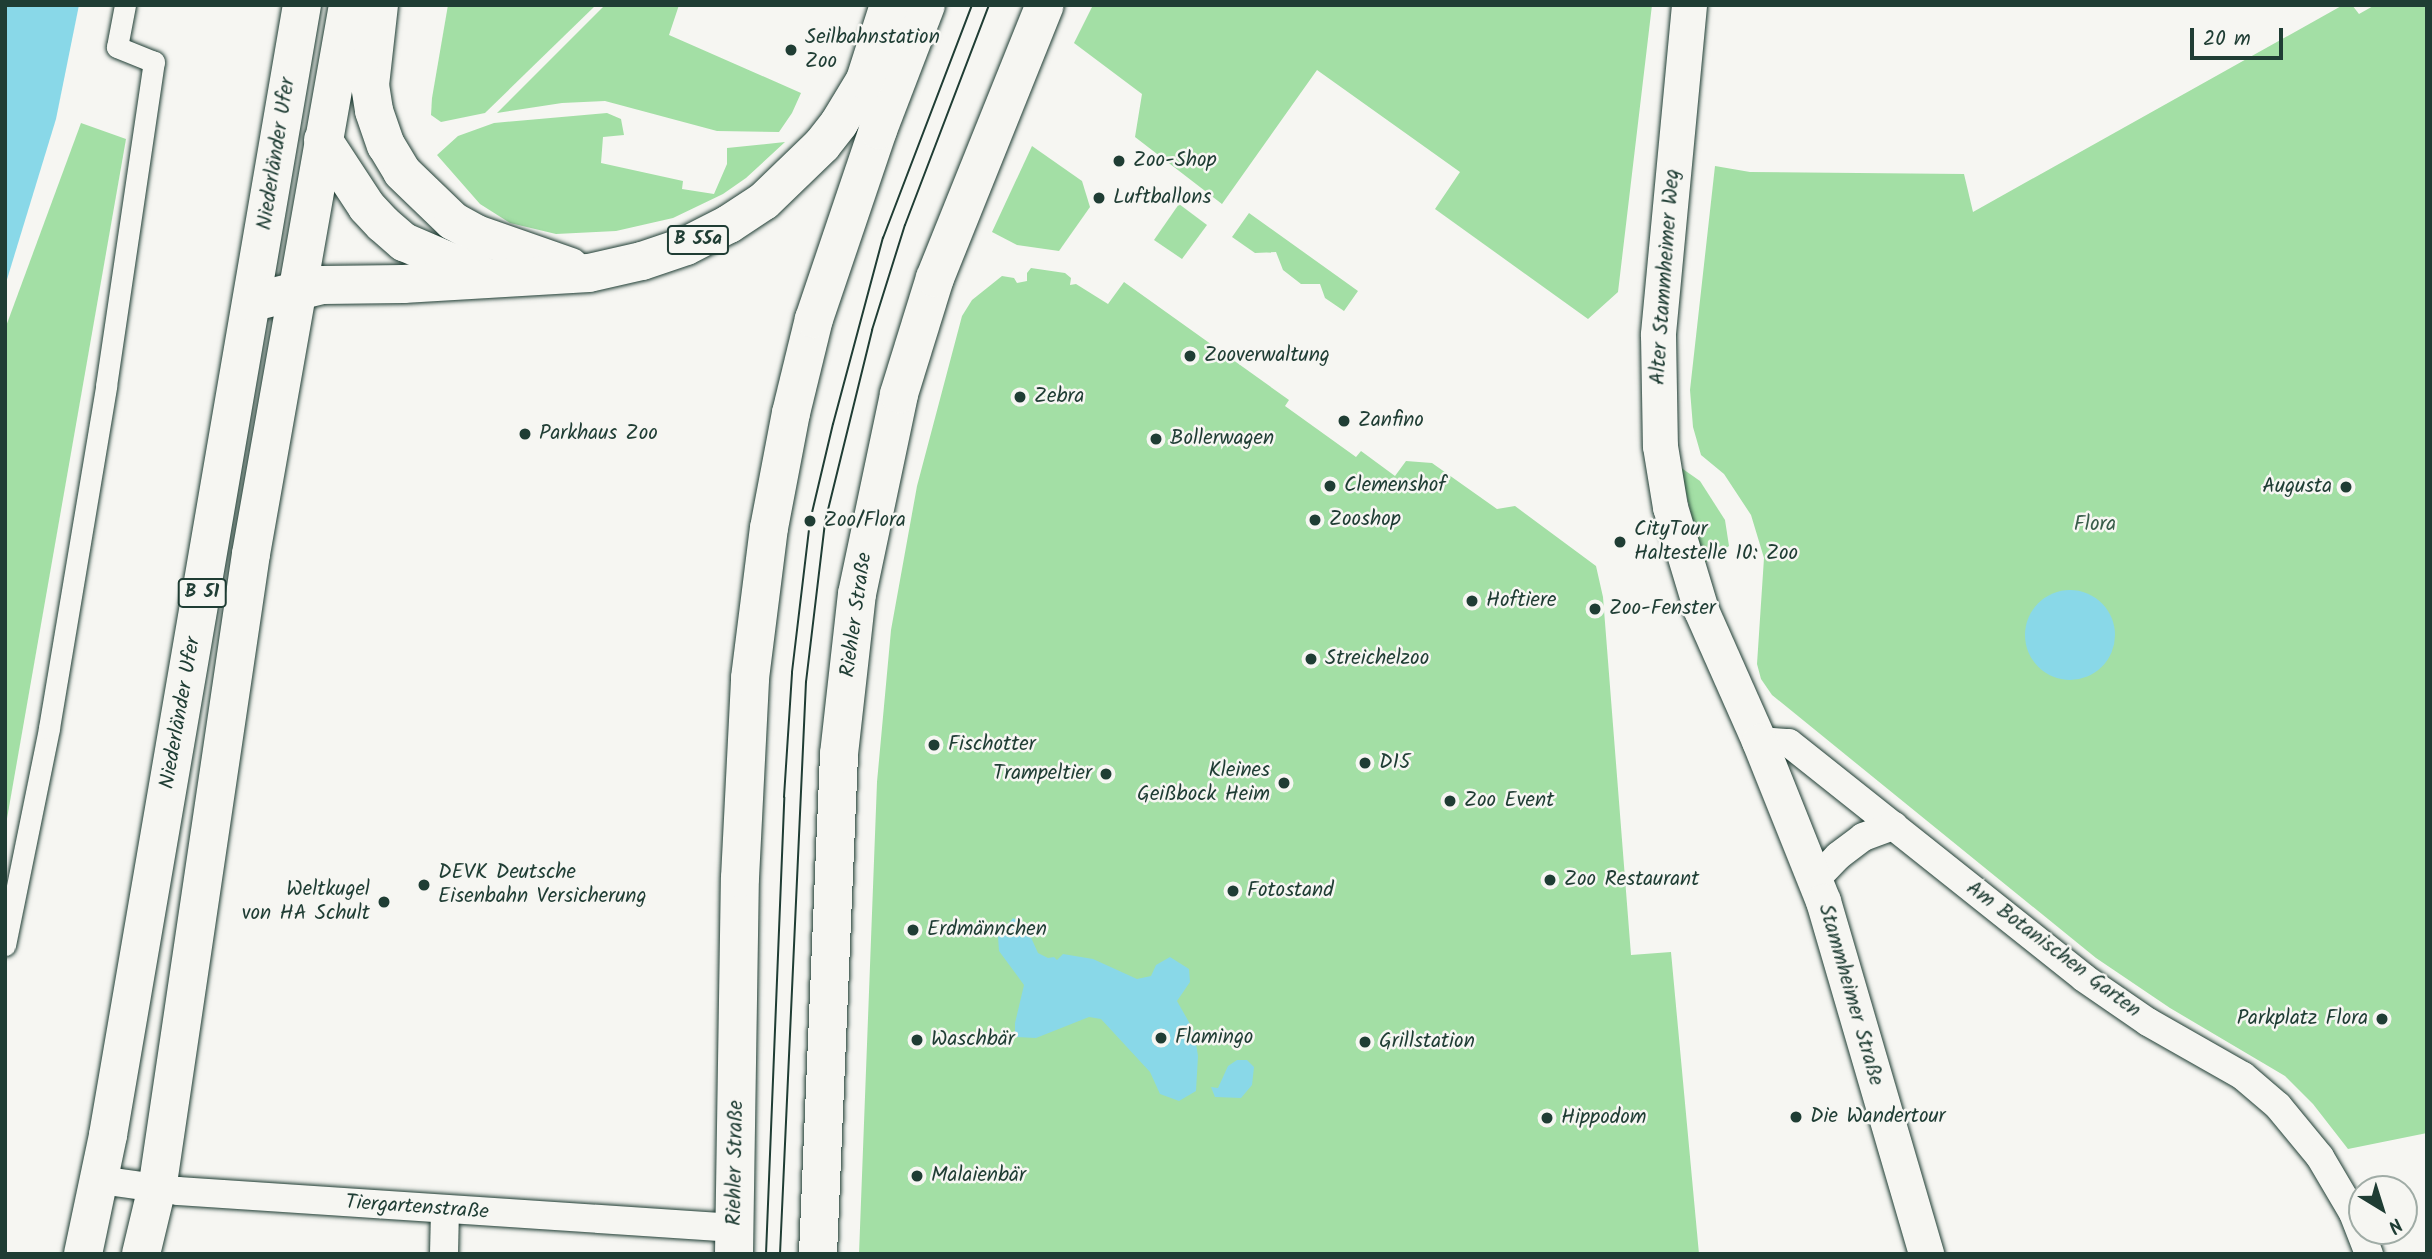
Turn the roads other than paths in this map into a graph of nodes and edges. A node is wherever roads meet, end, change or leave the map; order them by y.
1 (125, 5) edge
2 (302, 5) edge
3 (348, 5) edge
4 (379, 5) edge
5 (889, 5) edge
6 (926, 5) edge
7 (1045, 5) edge
8 (1689, 5) edge
9 (323, 140) junction
10 (589, 273) junction
11 (488, 279) junction
12 (299, 290) junction
13 (253, 302) junction
14 (1759, 741) junction
15 (1894, 826) junction
16 (1815, 880) junction
17 (5, 945) edge
18 (100, 1180) junction
19 (157, 1188) junction
20 (445, 1211) junction
21 (734, 1241) edge
22 (83, 1254) edge
23 (141, 1254) edge
24 (443, 1254) edge
25 (818, 1254) edge
26 (1926, 1254) edge
27 (2370, 1254) edge

1 - 17 street
2 - 13 main road, Niederländer Ufer / B 51
3 - 9 main road, Niederländer Ufer / B 51
4 - 10 main road
5 - 10 main road, B 55a
6 - 21 main road, Riehler Straße
7 - 25 main road, Riehler Straße
8 - 14 street, Alter Stammheimer Weg
9 - 11 main road, B 55a
9 - 12 main road, Niederländer Ufer / B 51
10 - 11 main road, B 55a
11 - 12 main road
12 - 13 main road
12 - 19 main road, Niederländer Ufer / B 51
13 - 18 main road, Niederländer Ufer / B 51
14 - 15 street, Am Botanischen Garten
14 - 16 street, Stammheimer Straße
15 - 16 street
15 - 27 street, Am Botanischen Garten
16 - 26 street, Stammheimer Straße
18 - 19 street, Tiergartenstraße
18 - 22 main road, Niederländer Ufer / B 51
19 - 20 street, Tiergartenstraße
19 - 23 main road, Niederländer Ufer / B 51
20 - 21 street, Tiergartenstraße
20 - 24 street

